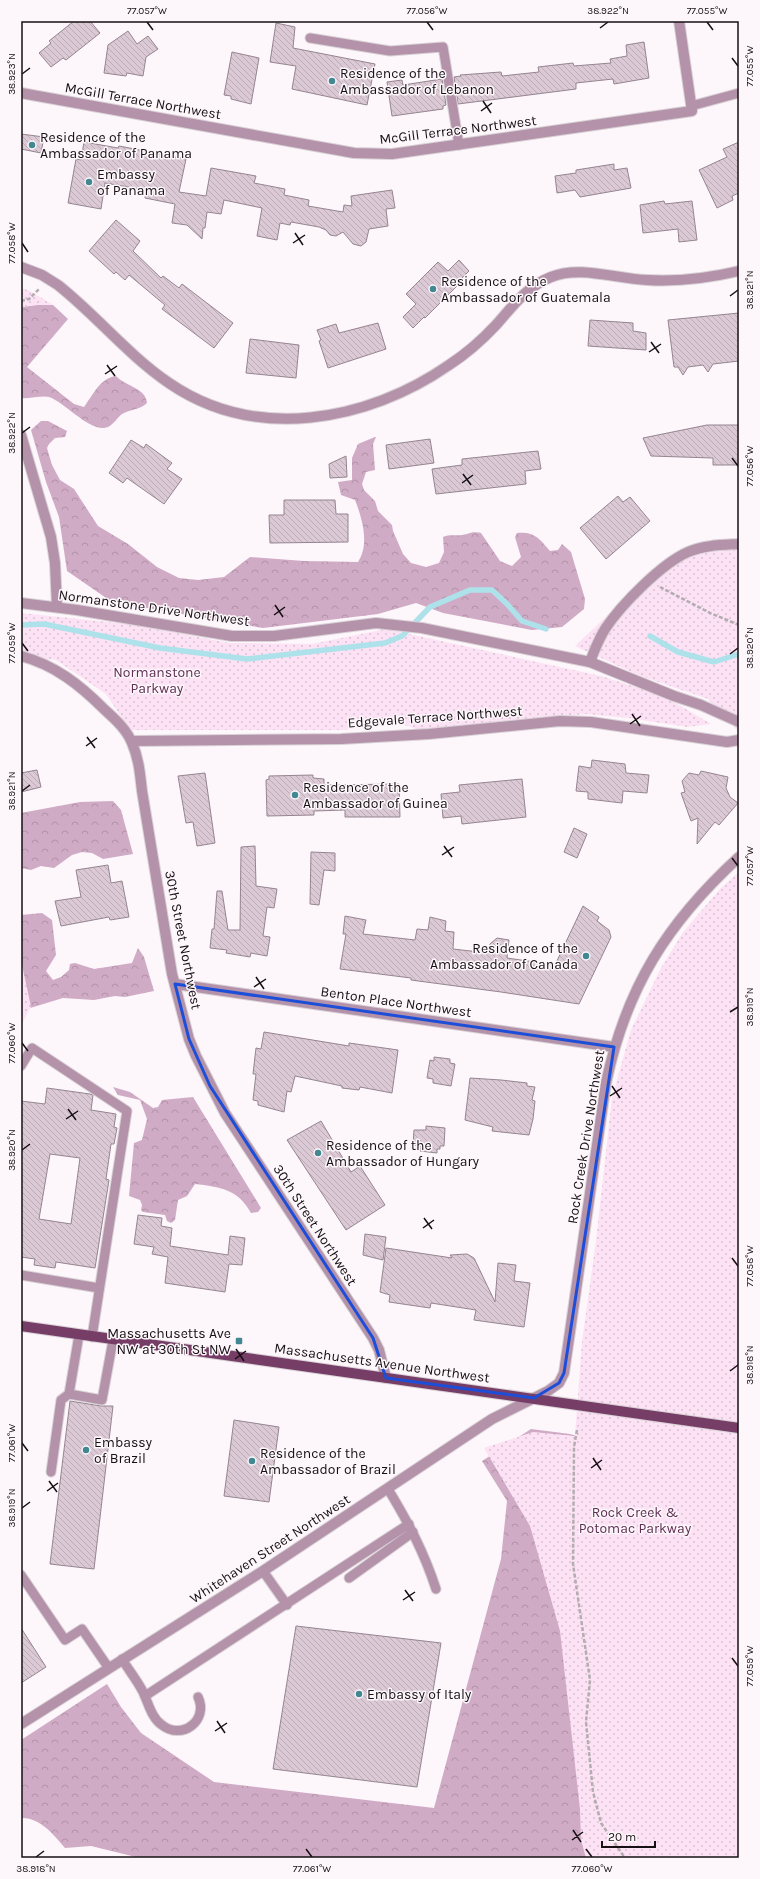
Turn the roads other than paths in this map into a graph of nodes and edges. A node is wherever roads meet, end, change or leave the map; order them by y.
1 (678, 21) edge
2 (310, 38) dead end
3 (21, 93) edge
4 (739, 93) edge
5 (691, 106) junction
6 (459, 144) junction
7 (21, 267) edge
8 (739, 271) edge
9 (22, 441) edge
10 (739, 544) edge
11 (21, 603) edge
12 (57, 607) junction
13 (21, 656) edge
14 (590, 662) junction
15 (739, 722) edge
16 (739, 740) edge
17 (132, 741) junction
18 (739, 857) edge
19 (175, 984) junction
20 (614, 1047) junction
21 (21, 1066) edge
22 (21, 1275) edge
23 (99, 1288) junction
24 (21, 1326) edge
25 (79, 1335) junction
26 (92, 1337) junction
27 (112, 1340) junction
28 (386, 1378) junction
29 (70, 1394) junction
30 (534, 1398) junction
31 (739, 1428) edge
32 (52, 1472) dead end
33 (388, 1489) junction
34 (411, 1528) junction
35 (263, 1571) junction
36 (21, 1575) edge
37 (349, 1578) dead end
38 (436, 1589) dead end
39 (286, 1605) junction
40 (122, 1659) junction
41 (108, 1667) junction
42 (145, 1696) junction
43 (198, 1697) dead end
44 (21, 1724) edge

1 - 5 street
2 - 6 lane
3 - 6 street, McGill Terrace Northwest
4 - 5 lane
5 - 6 street, McGill Terrace Northwest
7 - 8 street
9 - 12 street
10 - 14 street
11 - 12 street, Normanstone Drive Northwest
12 - 14 street, Normanstone Drive Northwest
13 - 17 street, 30th Street Northwest
14 - 15 street
16 - 17 street, Edgevale Terrace Northwest
17 - 19 street, 30th Street Northwest
18 - 20 street, Rock Creek Drive Northwest
19 - 20 street, Benton Place Northwest
19 - 28 street, 30th Street Northwest
20 - 30 street, Rock Creek Drive Northwest
21 - 23 lane
22 - 23 lane
23 - 26 lane
24 - 25 main road, Massachusetts Avenue Northwest
25 - 26 main road, Massachusetts Avenue Northwest
25 - 29 lane
26 - 27 main road, Massachusetts Avenue Northwest
27 - 28 main road, Massachusetts Avenue Northwest
27 - 29 lane
28 - 30 main road, Massachusetts Avenue Northwest
29 - 32 lane
30 - 31 main road, Massachusetts Avenue Northwest
30 - 33 street, Whitehaven Street Northwest
33 - 34 lane
33 - 35 street, Whitehaven Street Northwest
34 - 37 lane
34 - 38 lane
34 - 39 lane
35 - 39 lane
35 - 40 street, Whitehaven Street Northwest
36 - 41 lane
39 - 42 lane
40 - 41 street, Whitehaven Street Northwest
40 - 42 lane
41 - 44 street, Whitehaven Street Northwest
42 - 43 lane

